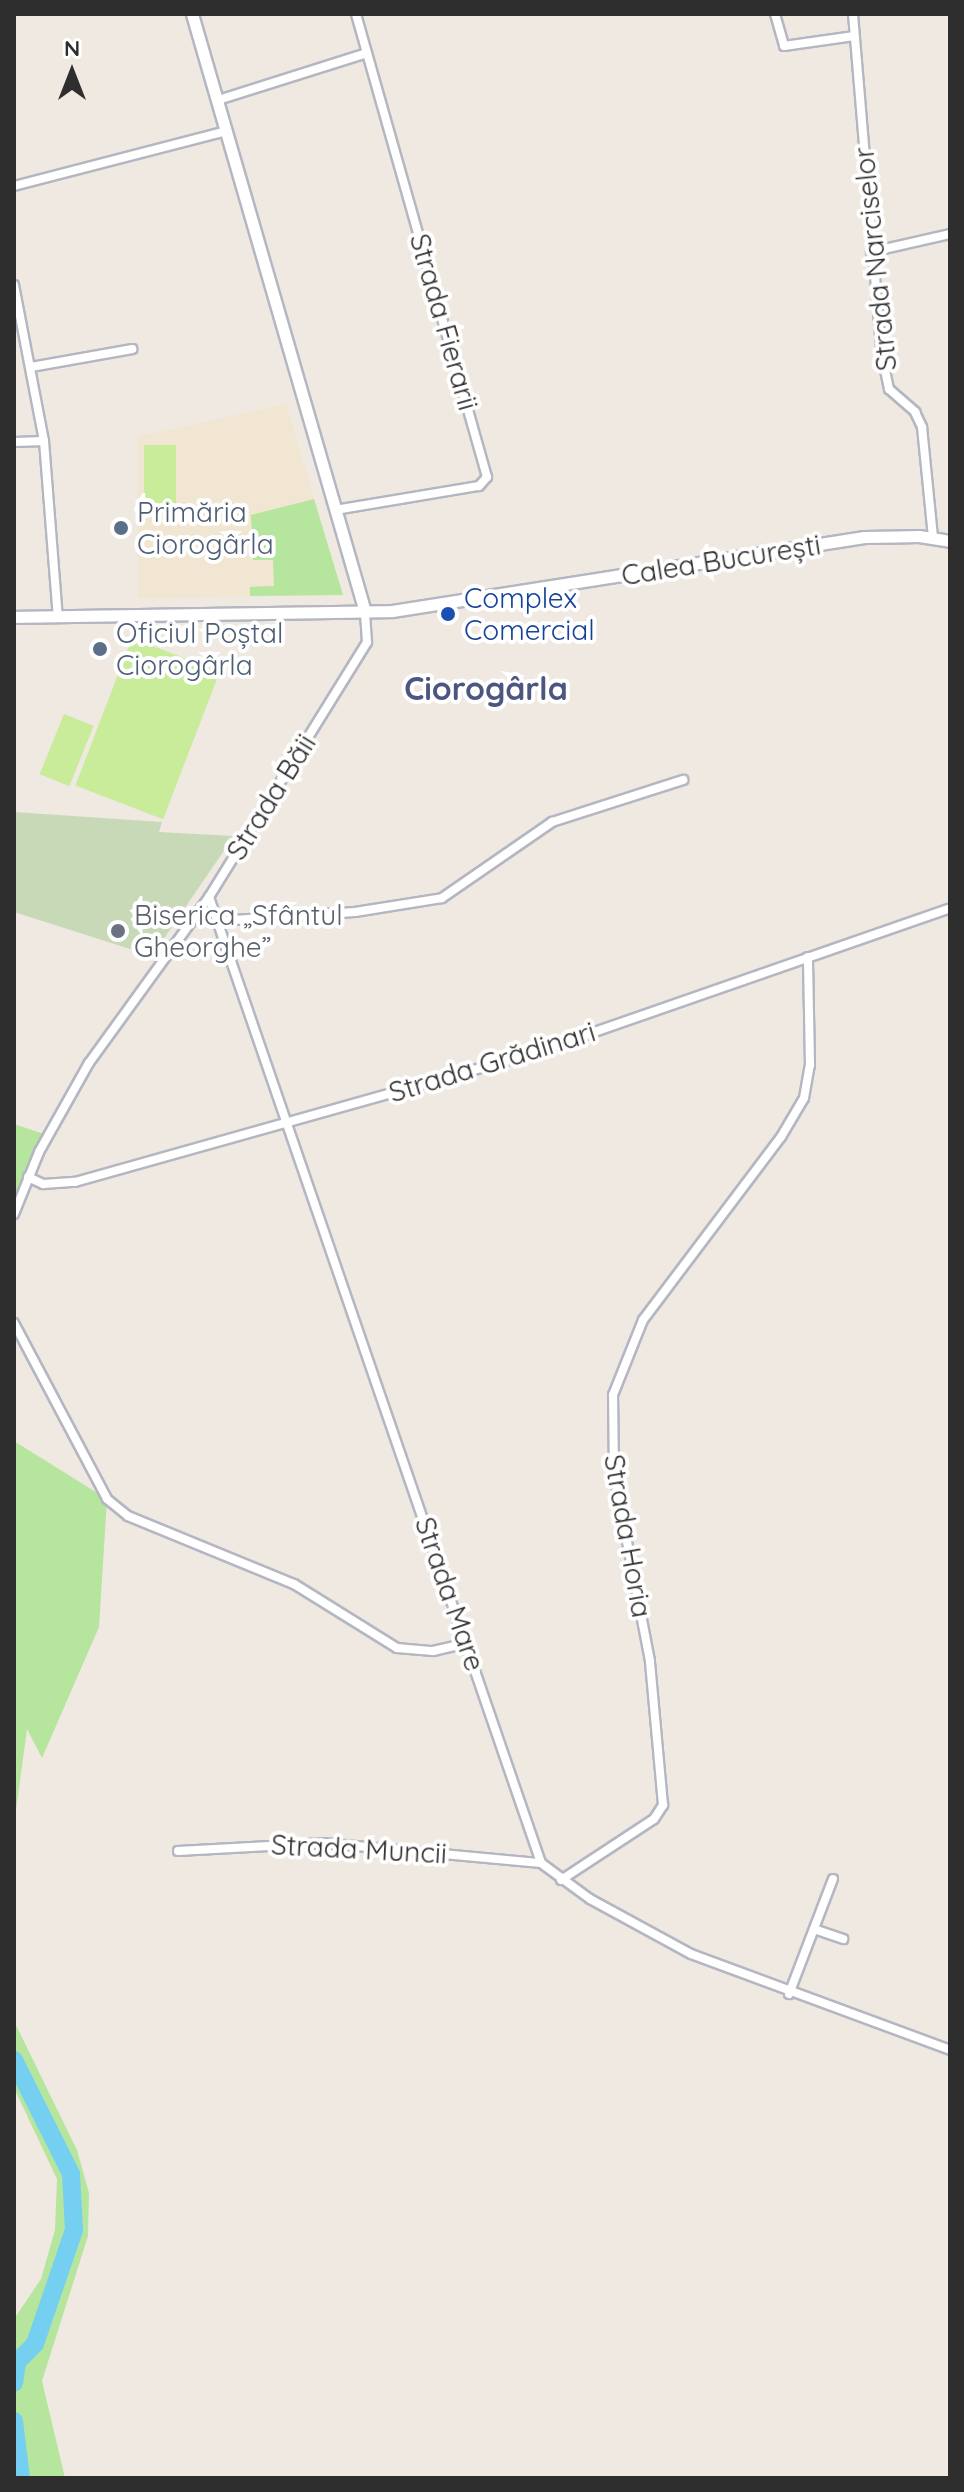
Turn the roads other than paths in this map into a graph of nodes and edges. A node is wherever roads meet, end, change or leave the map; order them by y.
1 (192, 14) edge
2 (356, 14) edge
3 (775, 14) edge
4 (853, 14) edge
5 (854, 36) junction
6 (367, 53) junction
7 (218, 100) junction
8 (226, 131) junction
9 (14, 186) edge
10 (950, 234) edge
11 (871, 252) junction
12 (14, 285) edge
13 (132, 349) dead end
14 (31, 367) junction
15 (44, 441) junction
16 (14, 442) edge
17 (335, 510) junction
18 (933, 538) junction
19 (950, 541) edge
20 (365, 612) junction
21 (14, 617) edge
22 (58, 617) junction
23 (683, 780) dead end
24 (209, 897) junction
25 (950, 908) edge
26 (218, 921) junction
27 (808, 957) junction
28 (290, 1121) junction
29 (28, 1177) junction
30 (14, 1214) edge
31 (14, 1323) edge
32 (467, 1643) junction
33 (178, 1851) dead end
34 (541, 1863) junction
35 (833, 1879) dead end
36 (561, 1880) junction
37 (814, 1929) junction
38 (843, 1939) dead end
39 (789, 1994) junction
40 (950, 2050) edge

1 - 7 main road
2 - 6 street, Strada Fierarii
3 - 5 street
4 - 5 street, Strada Narciselor
5 - 11 street, Strada Narciselor
6 - 7 street
6 - 17 street, Strada Fierarii
7 - 8 main road
8 - 9 street
8 - 17 main road
10 - 11 street
11 - 18 street, Strada Narciselor
12 - 14 street
13 - 14 street
14 - 15 street
15 - 16 street
15 - 22 street
17 - 20 main road
18 - 19 main road, Calea București
18 - 20 main road, Calea București
20 - 22 main road, Calea București
20 - 24 street, Strada Băii
21 - 22 main road, Calea București
23 - 26 street
24 - 26 street, Strada Mare
24 - 29 street, Strada Băii
25 - 27 street, Strada Grădinari
26 - 28 street, Strada Mare
27 - 28 street, Strada Grădinari
27 - 36 street, Strada Horia
28 - 29 street, Strada Grădinari
28 - 32 street, Strada Mare
29 - 30 street, Strada Băii
31 - 32 street
32 - 34 street, Strada Mare
33 - 34 street, Strada Muncii
34 - 36 street
35 - 37 street
36 - 39 street
37 - 38 street
37 - 39 street
39 - 40 street

